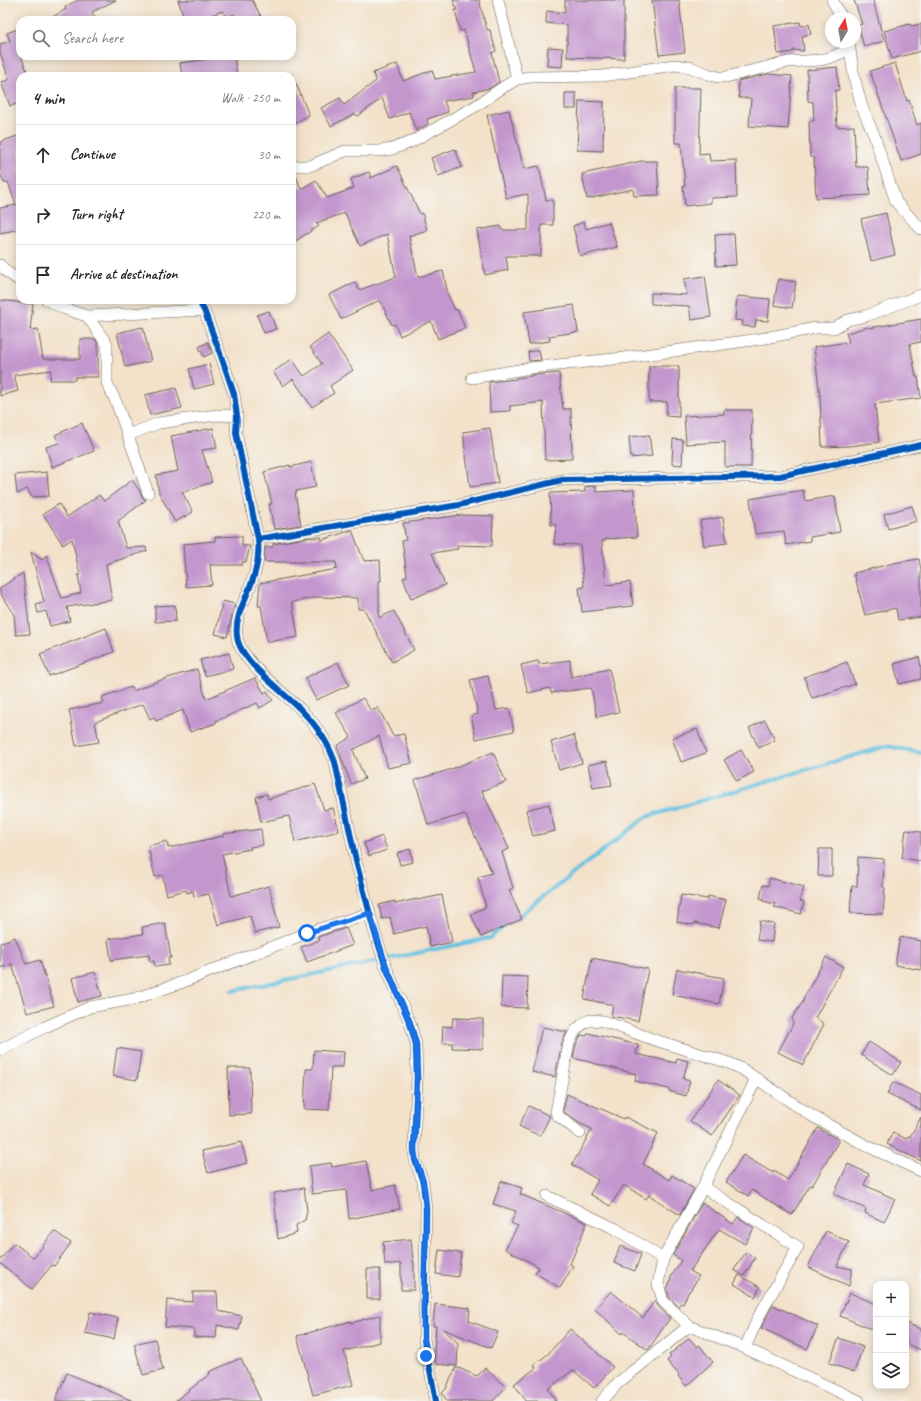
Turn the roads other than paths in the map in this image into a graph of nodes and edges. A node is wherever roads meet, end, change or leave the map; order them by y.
1 (498, 0) edge
2 (832, 0) edge
3 (839, 12) edge
4 (846, 48) edge
5 (850, 48) edge
6 (517, 80) junction
7 (296, 166) edge
8 (921, 229) edge
9 (0, 265) edge
10 (16, 278) edge
11 (921, 295) edge
12 (55, 304) edge
13 (200, 304) edge
14 (204, 310) junction
15 (87, 316) junction
16 (472, 378) dead end
17 (237, 416) junction
18 (128, 435) junction
19 (921, 445) edge
20 (148, 493) dead end
21 (258, 539) junction
22 (370, 913) junction
23 (0, 1050) edge
24 (756, 1079) junction
25 (580, 1133) dead end
26 (921, 1171) edge
27 (704, 1187) junction
28 (547, 1196) dead end
29 (663, 1259) junction
30 (689, 1326) junction
31 (746, 1348) junction
32 (436, 1401) edge
33 (602, 1401) edge
34 (858, 1401) edge

1 - 6 street
2 - 3 street
4 - 6 street
5 - 8 street
6 - 7 street
9 - 10 street
11 - 16 street
12 - 15 street
13 - 14 street
14 - 15 street
14 - 17 street
15 - 18 street
17 - 18 street
17 - 21 street
18 - 20 street
19 - 21 street
21 - 22 street
22 - 23 street
22 - 32 street
24 - 25 street
24 - 26 street
24 - 27 street
27 - 29 street
27 - 31 street
28 - 29 street
29 - 30 street
30 - 31 street
30 - 33 street
31 - 34 street

